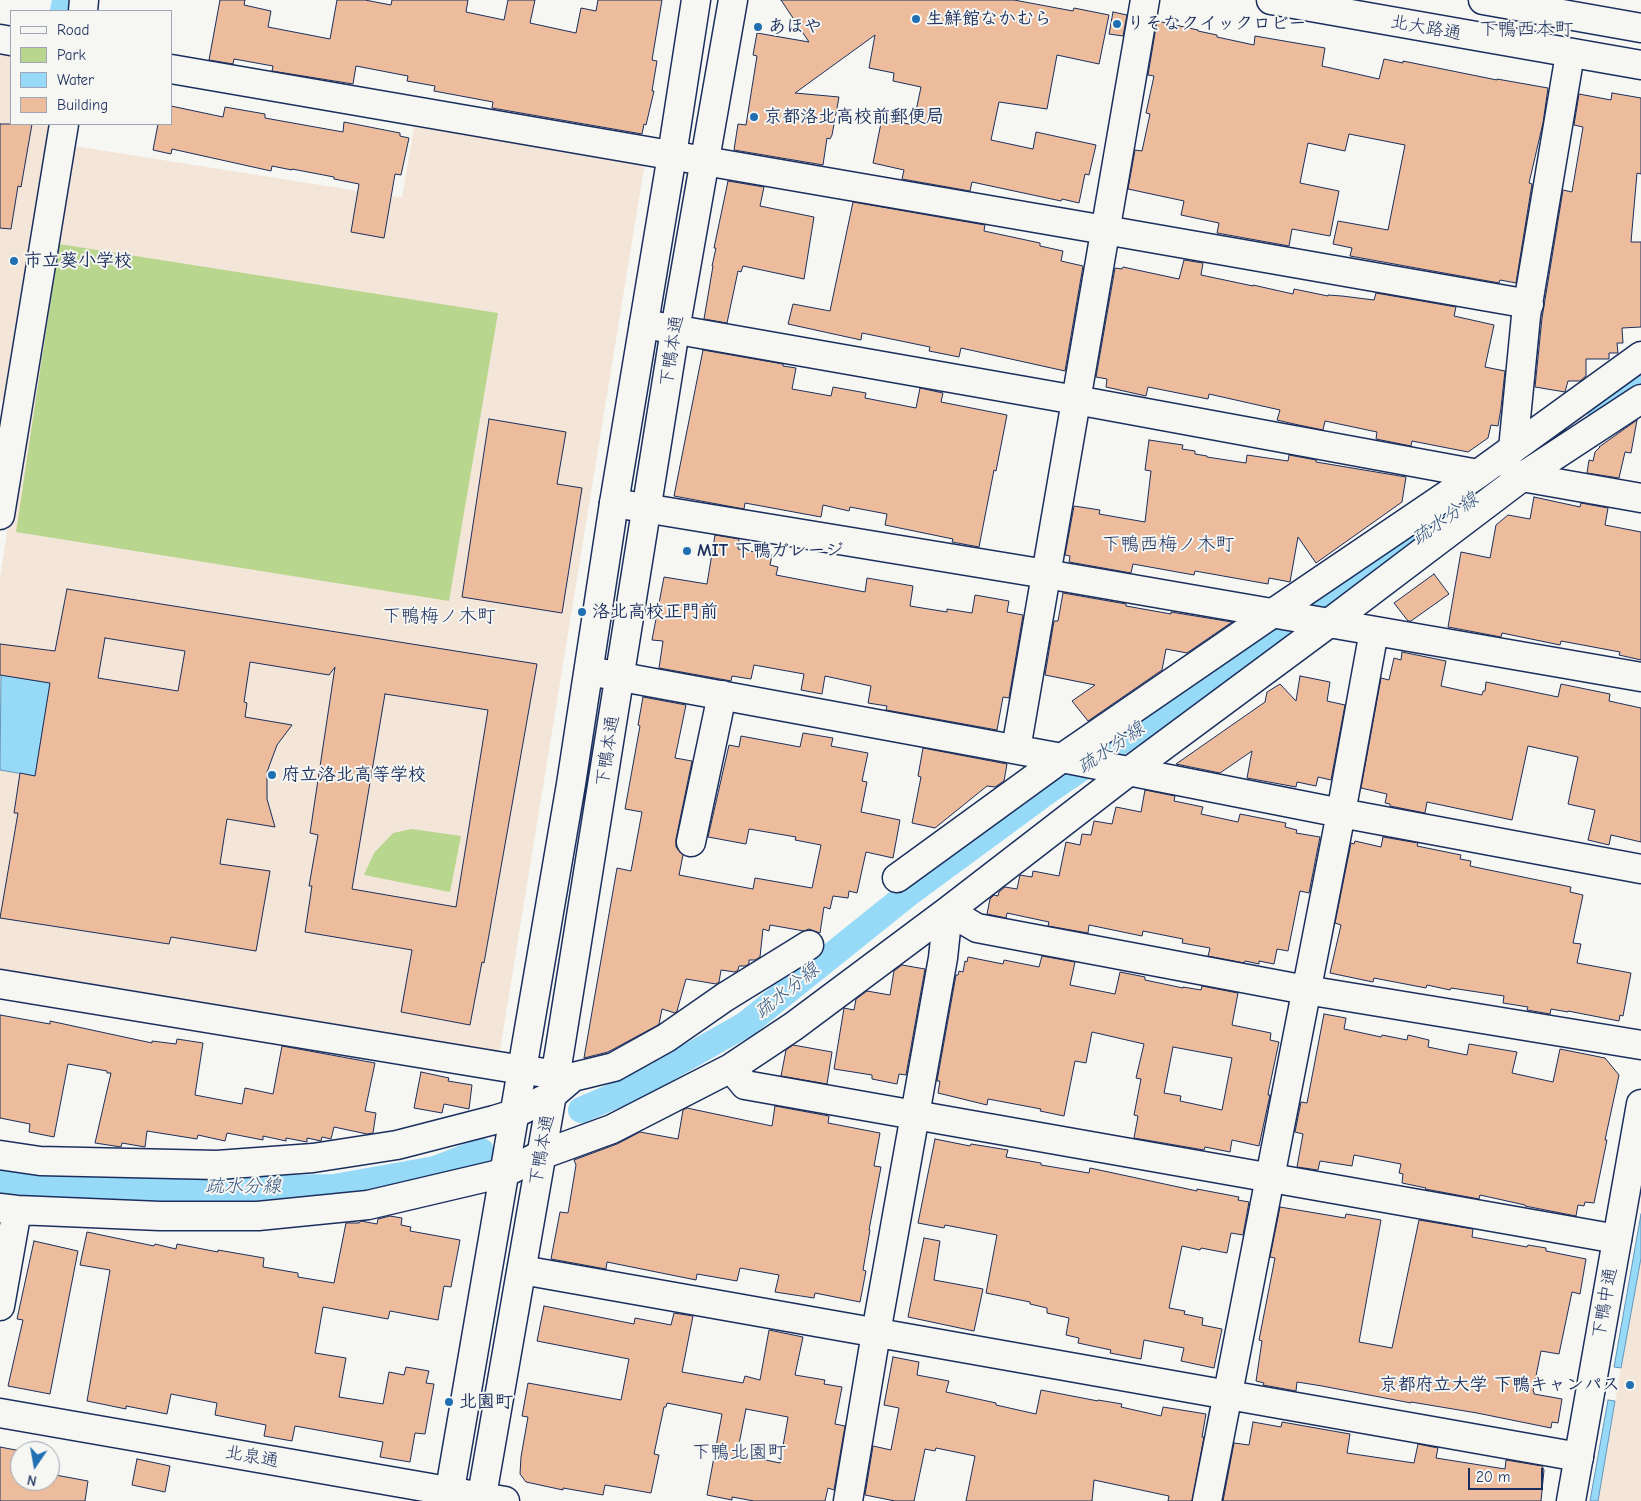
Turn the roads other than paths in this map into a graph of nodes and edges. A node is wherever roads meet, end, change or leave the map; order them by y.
1 (696, 0) edge
2 (733, 0) edge
3 (1145, 0) edge
4 (1270, 0) edge
5 (1483, 0) edge
6 (1641, 28) edge
7 (1570, 54) junction
8 (1641, 65) edge
9 (172, 69) edge
10 (64, 125) edge
11 (672, 155) junction
12 (705, 161) junction
13 (1105, 230) junction
14 (1528, 304) junction
15 (644, 324) junction
16 (675, 330) junction
17 (1641, 356) edge
18 (1641, 399) edge
19 (1076, 400) junction
20 (8, 421) edge
21 (1496, 462) junction
22 (1522, 477) junction
23 (1641, 498) edge
24 (614, 503) junction
25 (646, 508) junction
26 (0, 515) edge
27 (1046, 574) junction
28 (1272, 613) junction
29 (1330, 623) junction
30 (1374, 631) junction
31 (589, 670) junction
32 (620, 676) junction
33 (1641, 677) edge
34 (722, 695) junction
35 (1016, 750) junction
36 (1062, 758) junction
37 (1128, 772) junction
38 (571, 784) junction
39 (602, 790) junction
40 (1341, 813) junction
41 (691, 842) dead end
42 (1641, 869) edge
43 (897, 878) dead end
44 (948, 911) junction
45 (809, 945) dead end
46 (0, 984) edge
47 (1306, 990) junction
48 (1641, 1045) edge
49 (730, 1068) junction
50 (522, 1070) junction
51 (560, 1083) junction
52 (1641, 1104) edge
53 (514, 1114) junction
54 (915, 1115) junction
55 (0, 1155) edge
56 (541, 1155) junction
57 (504, 1173) junction
58 (1270, 1178) junction
59 (9, 1209) edge
60 (1617, 1239) junction
61 (522, 1270) junction
62 (0, 1306) edge
63 (876, 1333) junction
64 (1228, 1395) junction
65 (0, 1413) edge
66 (1579, 1457) junction
67 (449, 1496) edge
68 (489, 1500) edge
69 (848, 1501) edge
70 (1207, 1501) edge
71 (1571, 1501) edge

1 - 11 main road, 下鴨本通
2 - 12 main road, 下鴨本通
3 - 13 main road
4 - 7 main road, 北大路通
5 - 6 main road
7 - 8 main road, 北大路通
7 - 14 main road
9 - 11 main road
10 - 20 main road
11 - 12 main road
11 - 15 main road, 下鴨本通
12 - 13 main road
12 - 16 main road, 下鴨本通
13 - 14 main road
13 - 19 main road
14 - 21 main road
15 - 16 main road
15 - 24 main road, 下鴨本通
16 - 19 main road
16 - 25 main road, 下鴨本通
17 - 21 main road
18 - 22 main road
19 - 21 main road
19 - 27 main road
20 - 26 main road
21 - 22 main road
21 - 28 main road
22 - 23 main road
22 - 29 main road
24 - 25 main road
24 - 31 main road, 下鴨本通
25 - 27 main road
25 - 32 main road, 下鴨本通
27 - 28 main road
27 - 35 main road
28 - 29 main road
28 - 36 main road
29 - 30 main road
29 - 37 main road
30 - 33 main road
30 - 40 main road
31 - 32 main road
31 - 38 main road, 下鴨本通
32 - 34 main road
32 - 39 main road, 下鴨本通
34 - 35 main road
34 - 41 main road
35 - 36 main road
36 - 37 main road
36 - 43 main road
37 - 40 main road
37 - 44 main road
38 - 39 main road
38 - 50 main road, 下鴨本通
39 - 51 main road, 下鴨本通
40 - 42 main road
40 - 47 main road
44 - 47 main road
44 - 49 main road
44 - 54 main road
45 - 51 main road
46 - 50 main road
47 - 48 main road
47 - 58 main road
49 - 54 main road
49 - 56 main road
50 - 51 main road
50 - 53 main road, 下鴨本通
51 - 53 main road
51 - 56 main road, 下鴨本通
52 - 60 main road, 下鴨中通
53 - 55 main road
53 - 57 main road, 下鴨本通
54 - 58 main road
54 - 63 main road
56 - 57 main road
56 - 61 main road, 下鴨本通
57 - 59 main road
57 - 67 main road, 下鴨本通
58 - 60 main road
58 - 64 main road
59 - 62 main road
60 - 66 main road, 下鴨中通
61 - 63 main road
61 - 68 main road, 下鴨本通
63 - 64 main road
63 - 69 main road
64 - 66 main road
64 - 70 main road
65 - 67 main road, 北泉通
66 - 71 main road, 下鴨中通
67 - 68 main road, 北泉通

